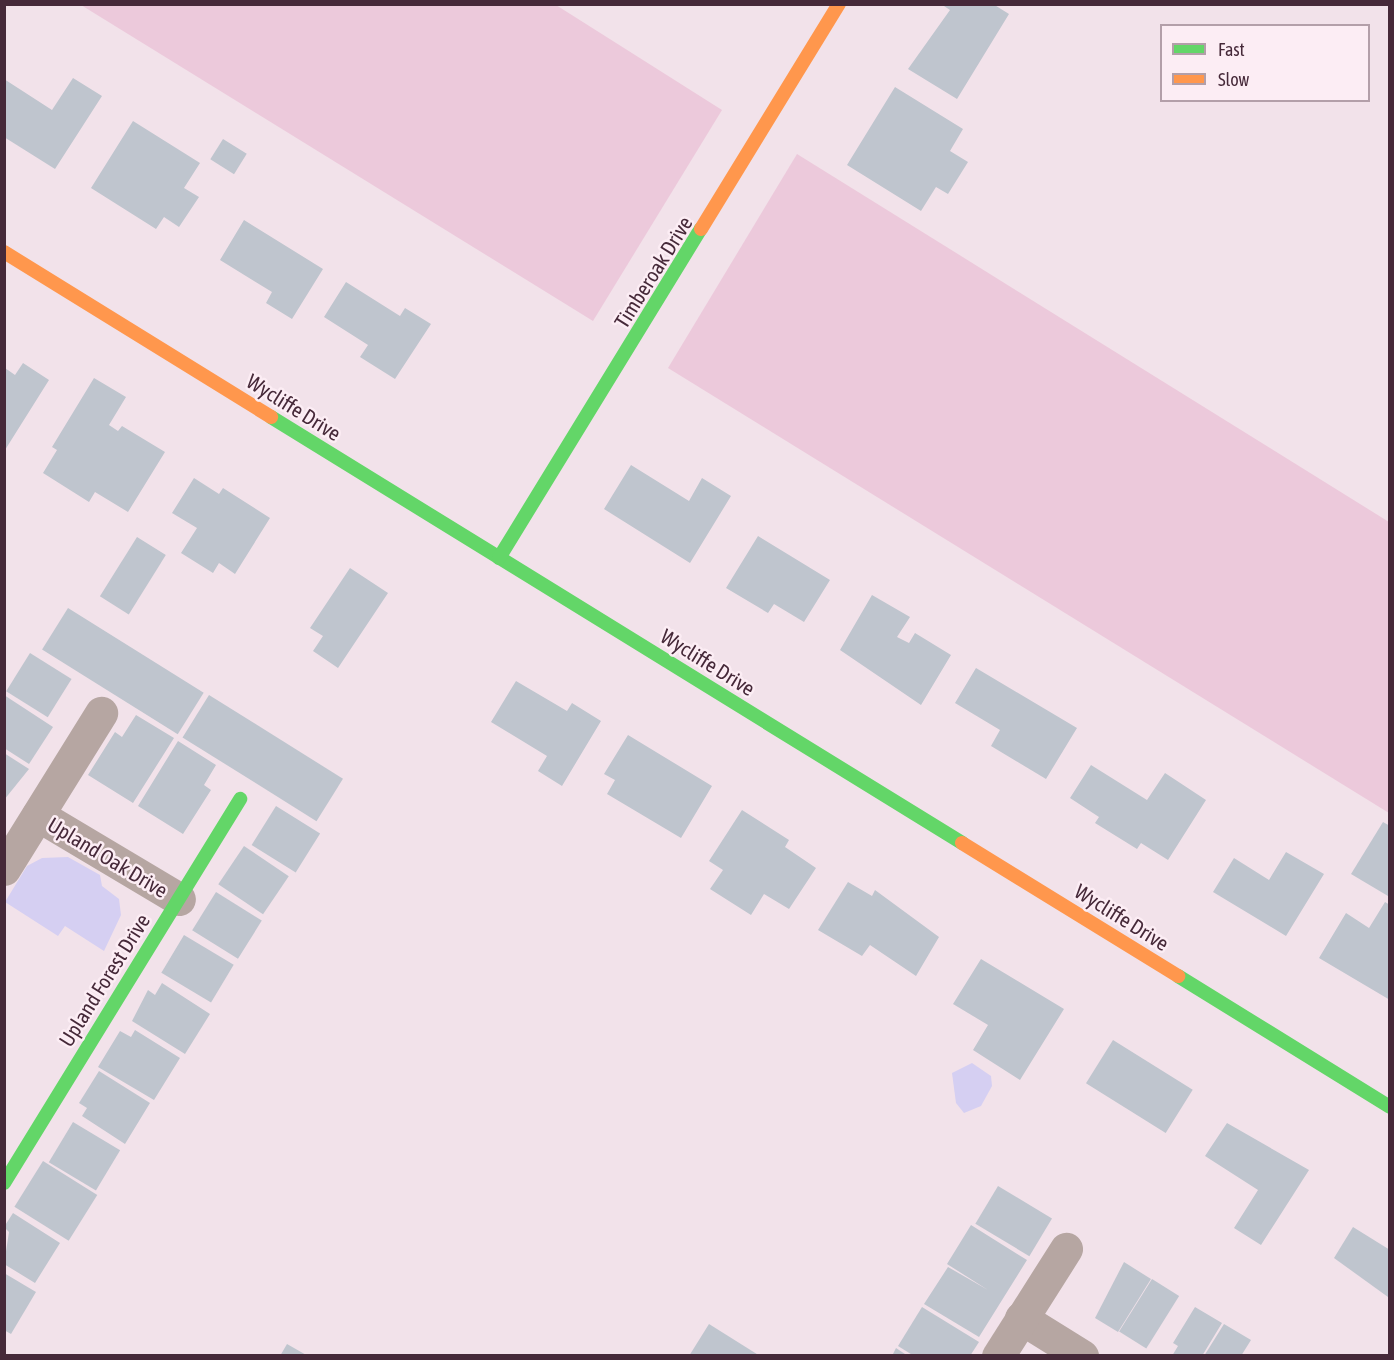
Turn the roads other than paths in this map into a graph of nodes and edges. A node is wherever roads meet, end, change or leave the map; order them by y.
1 (839, 4) edge
2 (4, 252) edge
3 (499, 558) junction
4 (101, 713) dead end
5 (240, 799) dead end
6 (38, 815) junction
7 (4, 870) edge
8 (178, 899) junction
9 (1389, 1107) edge
10 (4, 1183) edge
11 (1066, 1249) dead end
12 (1021, 1318) junction
13 (998, 1356) edge
14 (1082, 1356) edge

1 - 3 street, Timberoak Drive
2 - 3 street, Wycliffe Drive
3 - 9 street, Wycliffe Drive
4 - 6 street
5 - 8 street, Upland Forest Drive
6 - 7 street
6 - 8 street, Upland Oak Drive
8 - 10 street, Upland Forest Drive
11 - 12 street
12 - 13 street
12 - 14 street

